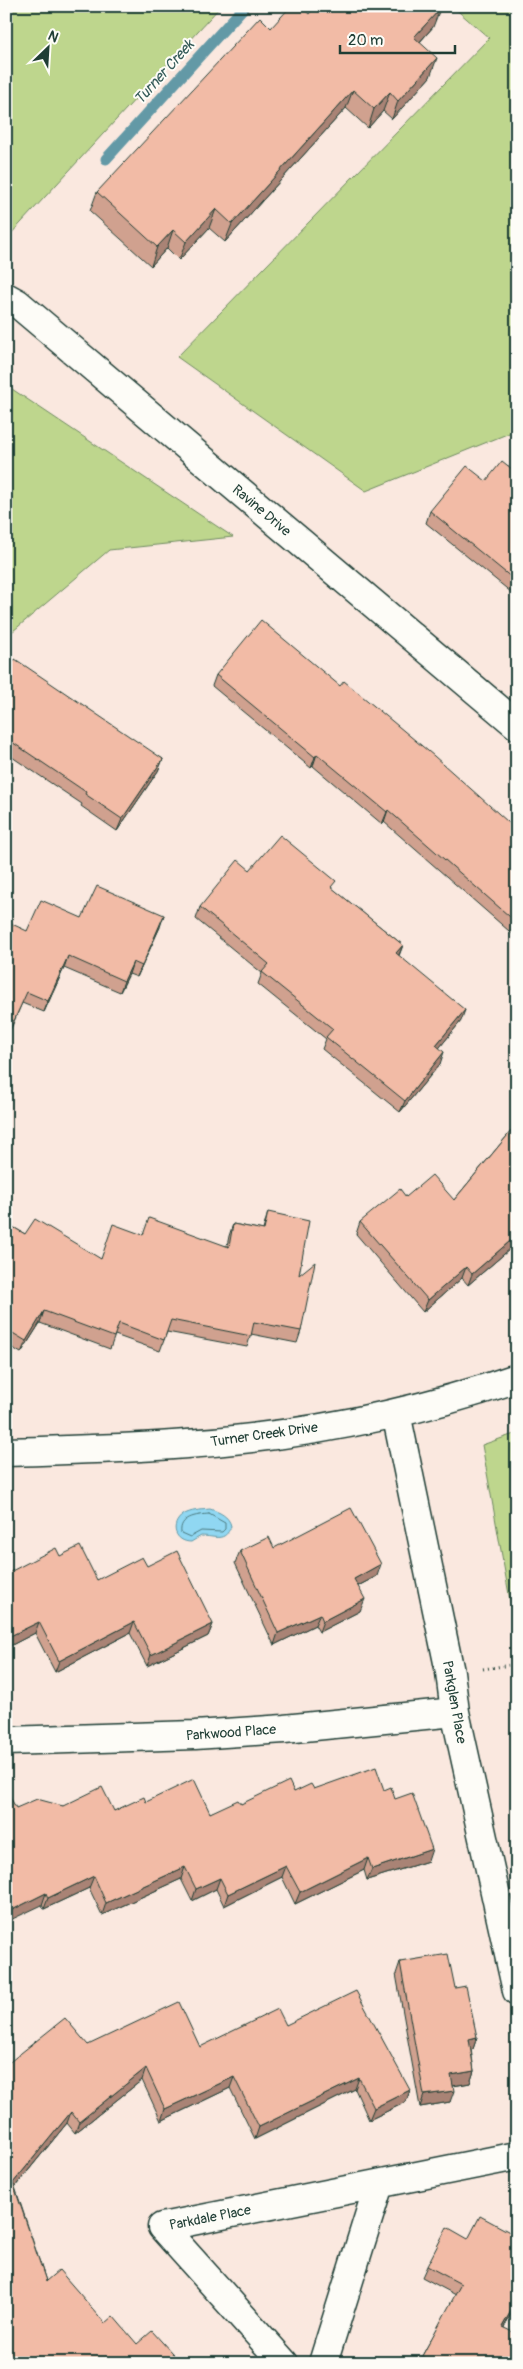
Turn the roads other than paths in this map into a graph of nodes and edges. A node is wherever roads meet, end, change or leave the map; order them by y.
1 (6, 297) edge
2 (517, 725) edge
3 (517, 1378) edge
4 (396, 1413) junction
5 (6, 1452) edge
6 (455, 1712) junction
7 (6, 1742) edge
8 (517, 1991) edge
9 (517, 2156) edge
10 (379, 2184) junction
11 (284, 2363) edge
12 (323, 2363) edge

1 - 2 street, Ravine Drive
3 - 4 street, Turner Creek Drive
4 - 5 street, Turner Creek Drive
4 - 6 street, Parkglen Place
6 - 7 street, Parkwood Place
6 - 8 street, Parkglen Place
9 - 10 street, Parkdale Place
10 - 11 street, Parkdale Place
10 - 12 street

